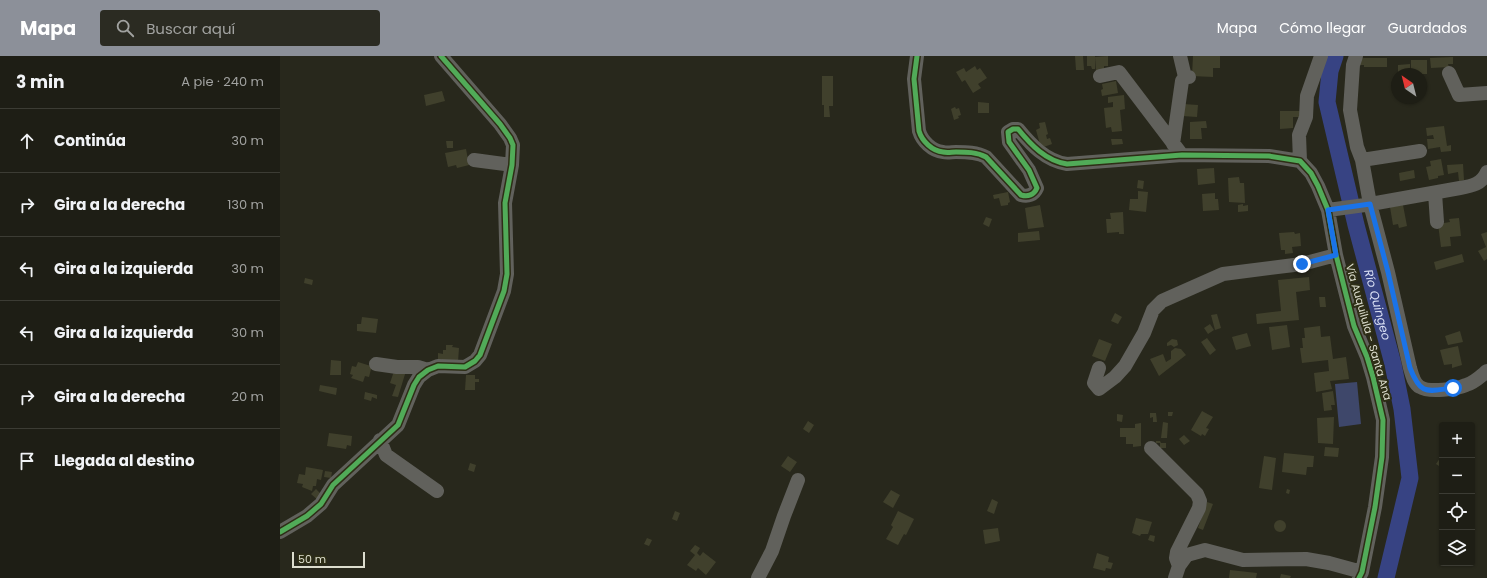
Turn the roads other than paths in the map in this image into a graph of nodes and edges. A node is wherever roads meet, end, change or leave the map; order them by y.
1 (441, 56) edge
2 (917, 56) edge
3 (1180, 56) edge
4 (1321, 56) edge
5 (1356, 56) edge
6 (1449, 73) dead end
7 (1100, 76) dead end
8 (1487, 93) edge
9 (1177, 150) junction
10 (1420, 151) dead end
11 (474, 160) dead end
12 (1362, 160) junction
13 (1300, 161) junction
14 (512, 165) junction
15 (1487, 172) edge
16 (1435, 193) junction
17 (1367, 204) junction
18 (1333, 209) junction
19 (1437, 222) dead end
20 (1336, 255) junction
21 (376, 364) dead end
22 (1099, 368) dead end
23 (428, 370) junction
24 (1487, 371) edge
25 (380, 440) junction
26 (1151, 448) dead end
27 (798, 480) dead end
28 (437, 492) dead end
29 (280, 532) edge
30 (1177, 572) edge
31 (1361, 575) edge
32 (758, 578) edge

1 - 14 street
2 - 9 street
3 - 9 street
4 - 13 street
5 - 12 street
6 - 8 street
7 - 9 street
9 - 13 street
10 - 12 street
11 - 14 street
12 - 17 street
13 - 18 street, Vía Auquilula - Santa Ana
14 - 23 street
15 - 16 street
16 - 17 street
16 - 19 street
17 - 18 street
17 - 24 street
18 - 20 street, Vía Auquilula - Santa Ana
20 - 22 street
20 - 31 street, Vía Auquilula - Santa Ana
21 - 23 street
23 - 25 street
25 - 28 street
25 - 29 street
26 - 30 street
27 - 32 street
30 - 31 street

